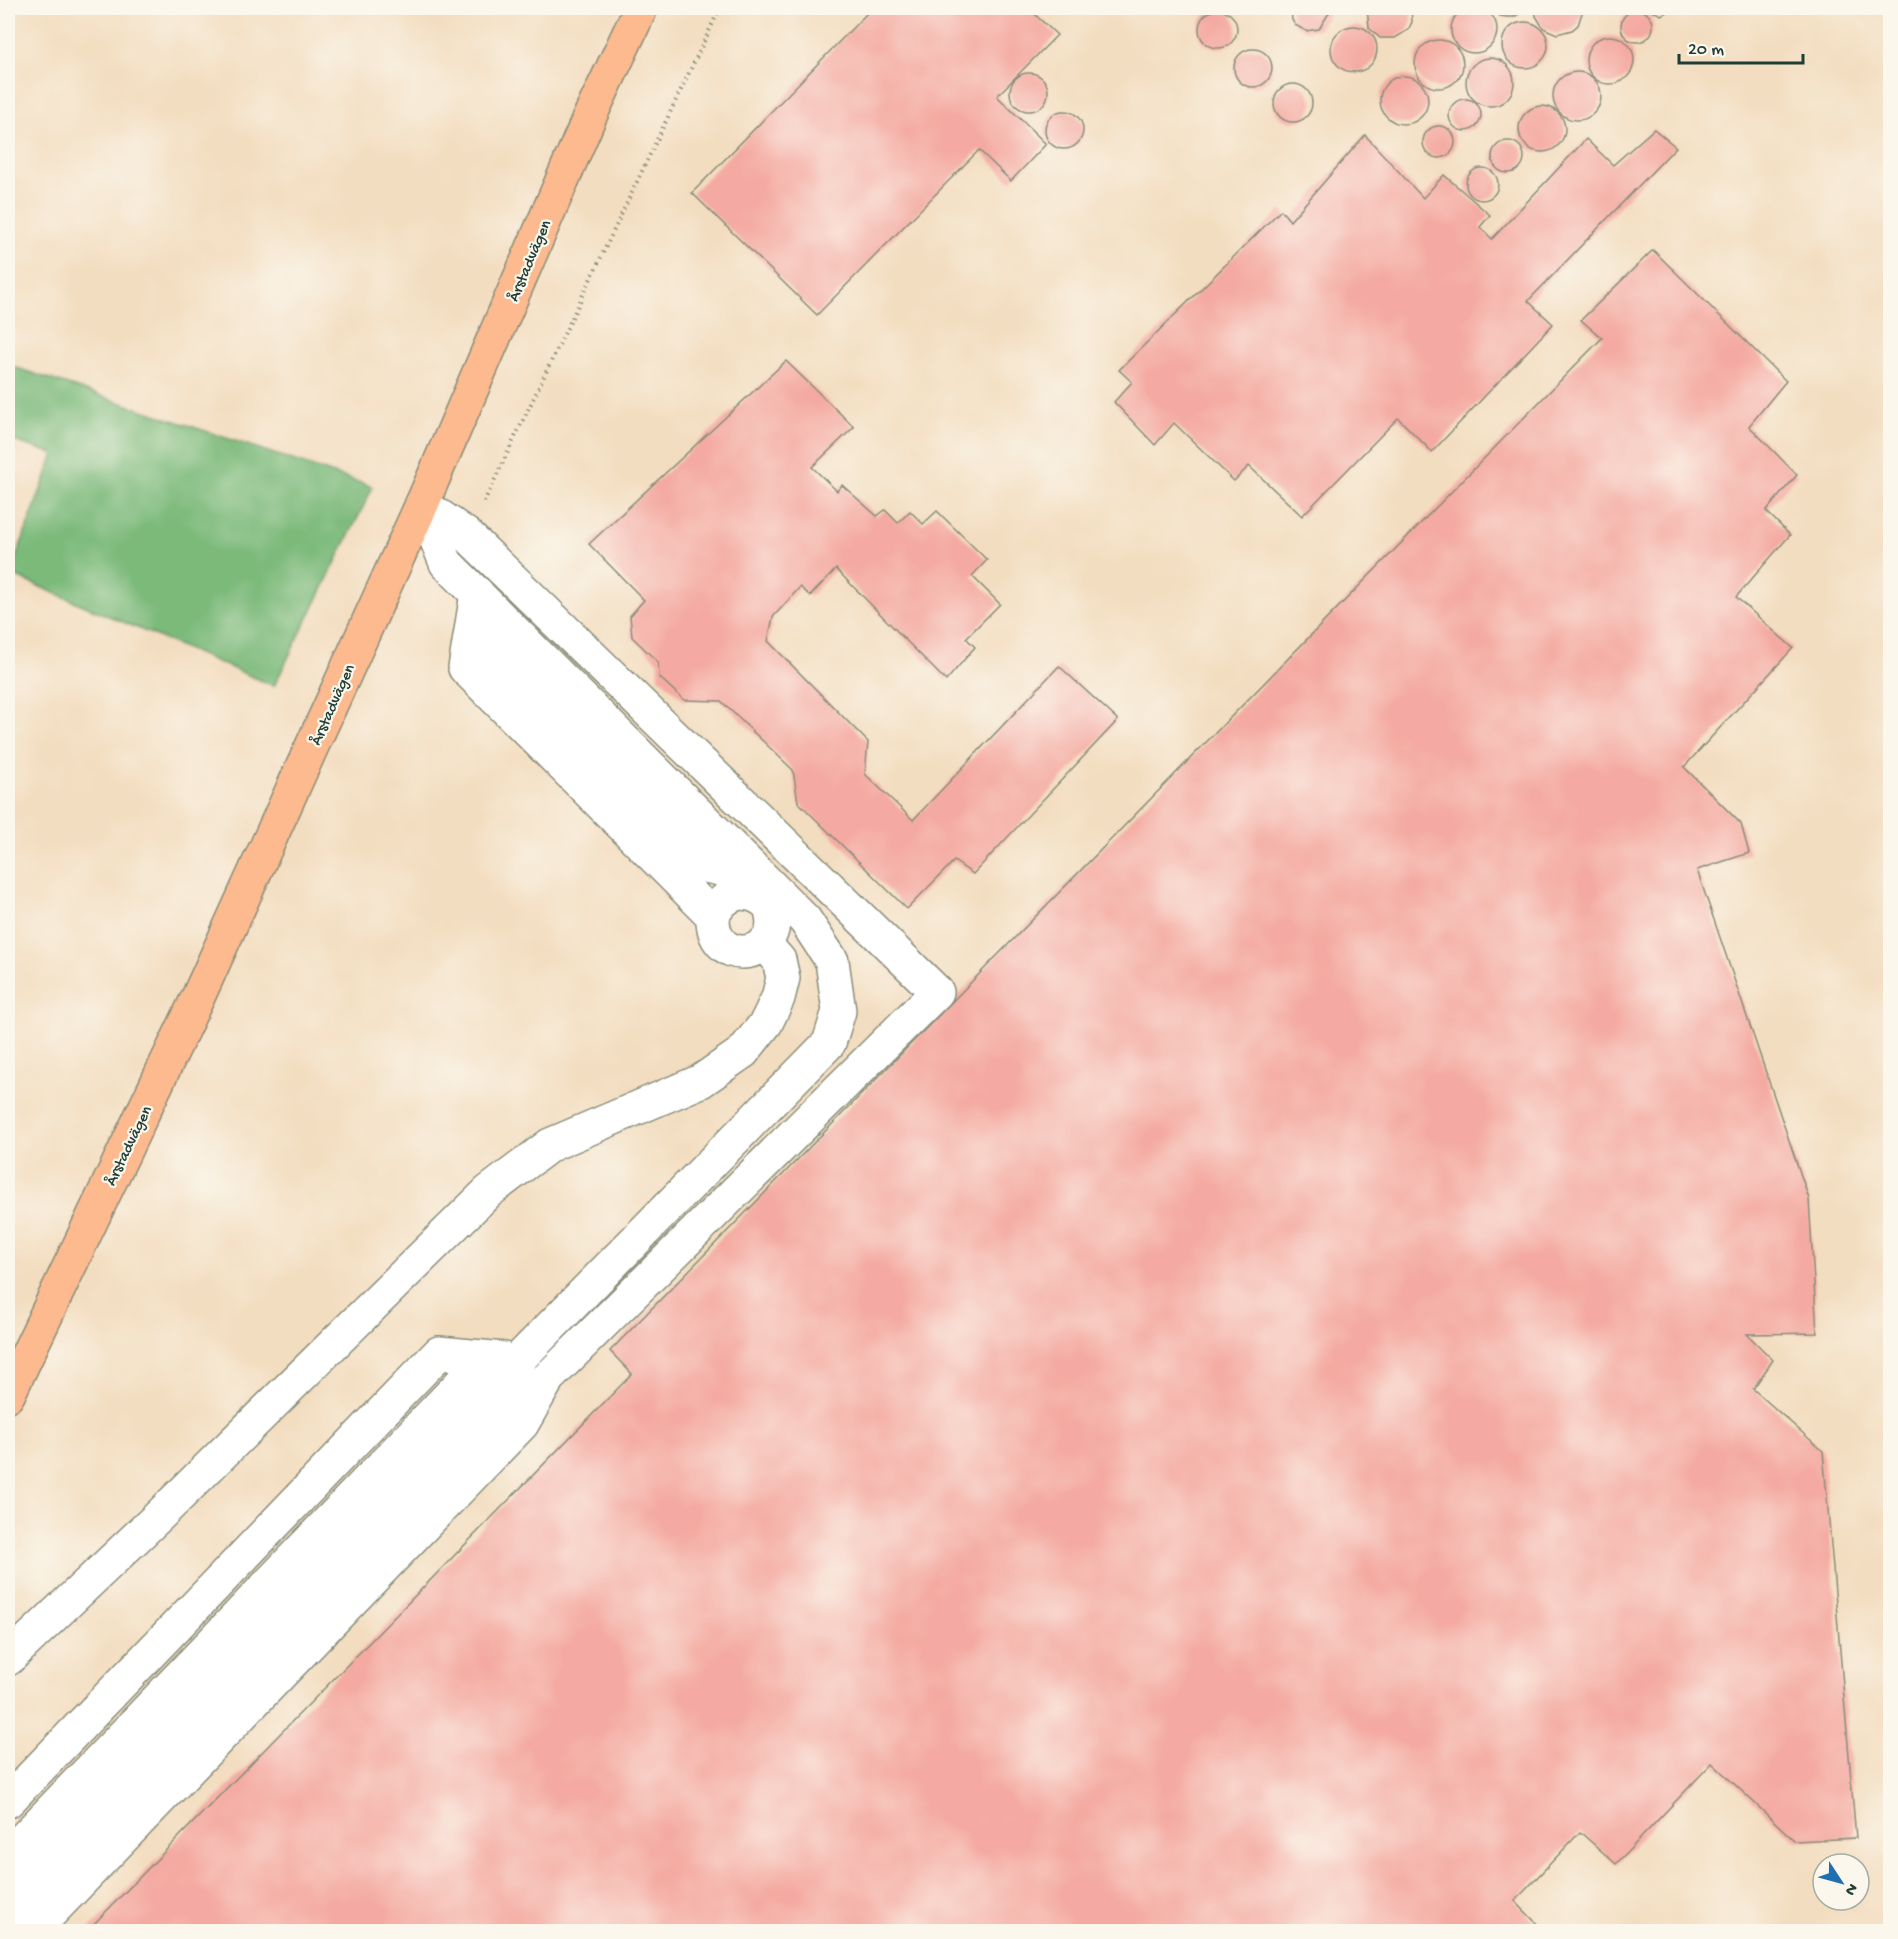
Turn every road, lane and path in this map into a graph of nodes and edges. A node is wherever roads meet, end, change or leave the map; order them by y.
1 (642, 8) edge
2 (720, 8) edge
3 (422, 504) junction
4 (467, 535) junction
5 (477, 593) junction
6 (713, 916) junction
7 (765, 944) junction
8 (517, 1360) junction
9 (547, 1379) junction
10 (8, 1395) edge
11 (8, 1659) edge
12 (8, 1801) edge
13 (8, 1855) edge
14 (8, 1890) edge
15 (8, 1923) edge
16 (32, 1932) edge

1 - 3 main road, Årstadvägen
2 - 4 path
3 - 4 lane
3 - 5 lane
3 - 10 main road, Årstadvägen
4 - 9 lane
5 - 6 lane
5 - 8 lane
6 - 7 lane
6 - 7 lane
7 - 11 lane
8 - 12 lane
8 - 13 lane
8 - 14 lane
9 - 15 lane
9 - 16 lane

